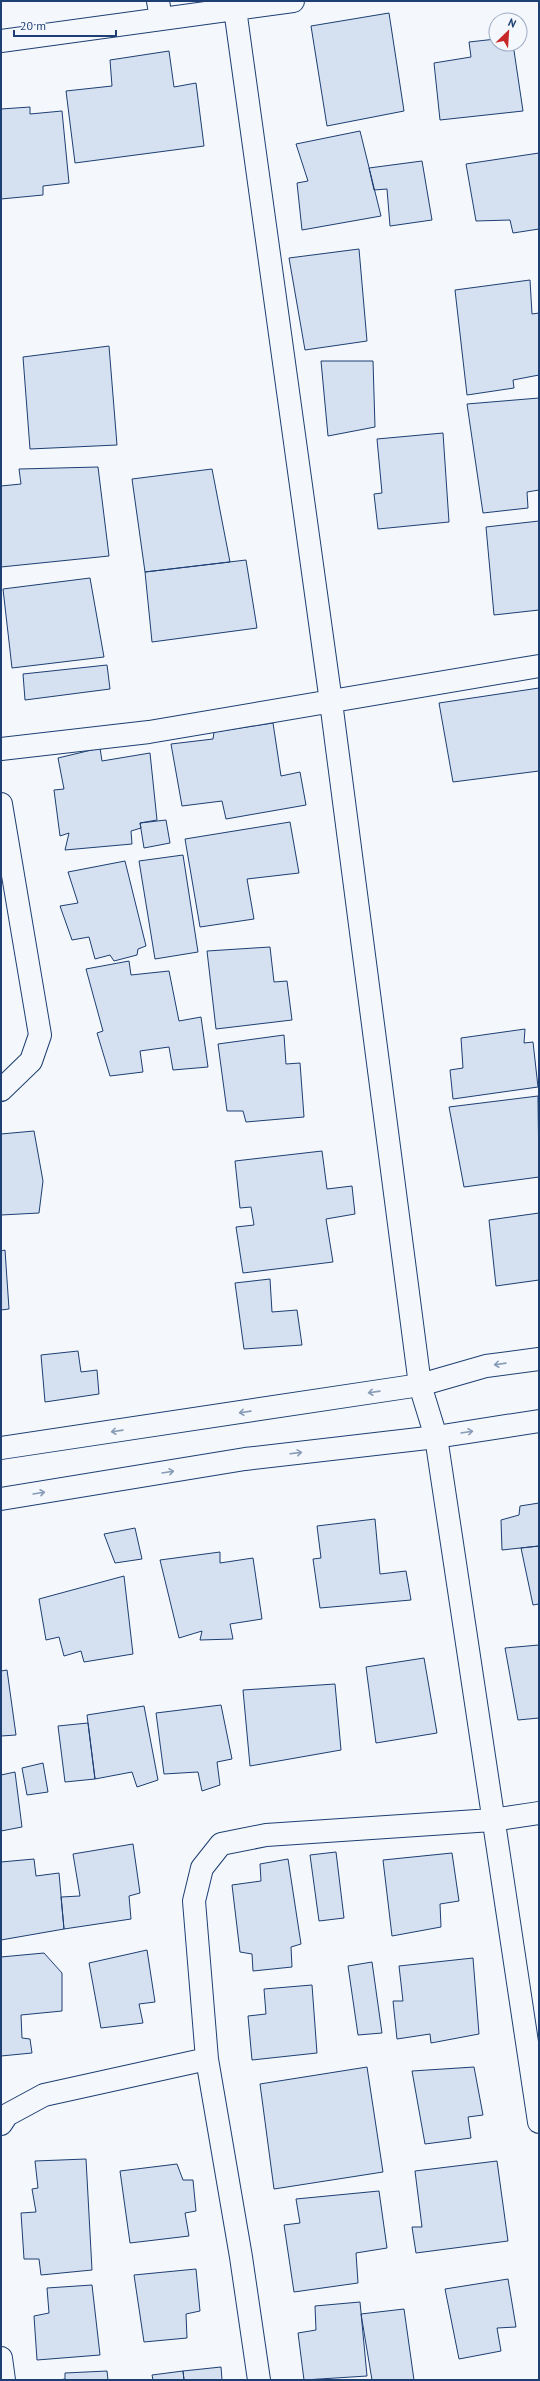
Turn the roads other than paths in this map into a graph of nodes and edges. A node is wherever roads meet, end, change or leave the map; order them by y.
1 (293, 1) edge
2 (234, 9) junction
3 (159, 10) edge
4 (1, 41) edge
5 (539, 666) edge
6 (331, 702) junction
7 (1, 749) edge
8 (1, 804) edge
9 (1, 1090) edge
10 (539, 1359) edge
11 (420, 1385) junction
12 (539, 1421) edge
13 (436, 1437) junction
14 (1, 1448) edge
15 (1, 1499) edge
16 (539, 1813) edge
17 (492, 1820) junction
18 (208, 2060) junction
19 (539, 2122) edge
20 (1, 2124) edge
21 (1, 2358) edge
22 (4, 2380) edge
23 (259, 2380) edge

1 - 2 street
2 - 3 street
2 - 6 street
3 - 4 street
5 - 6 street
6 - 7 street
6 - 11 street
8 - 9 street
10 -> 11 street
11 - 13 street
11 -> 14 street
13 -> 12 street
15 -> 13 street
13 - 17 street
16 - 17 street
17 - 18 street
17 - 19 street
18 - 20 street
18 - 23 street
21 - 22 street

